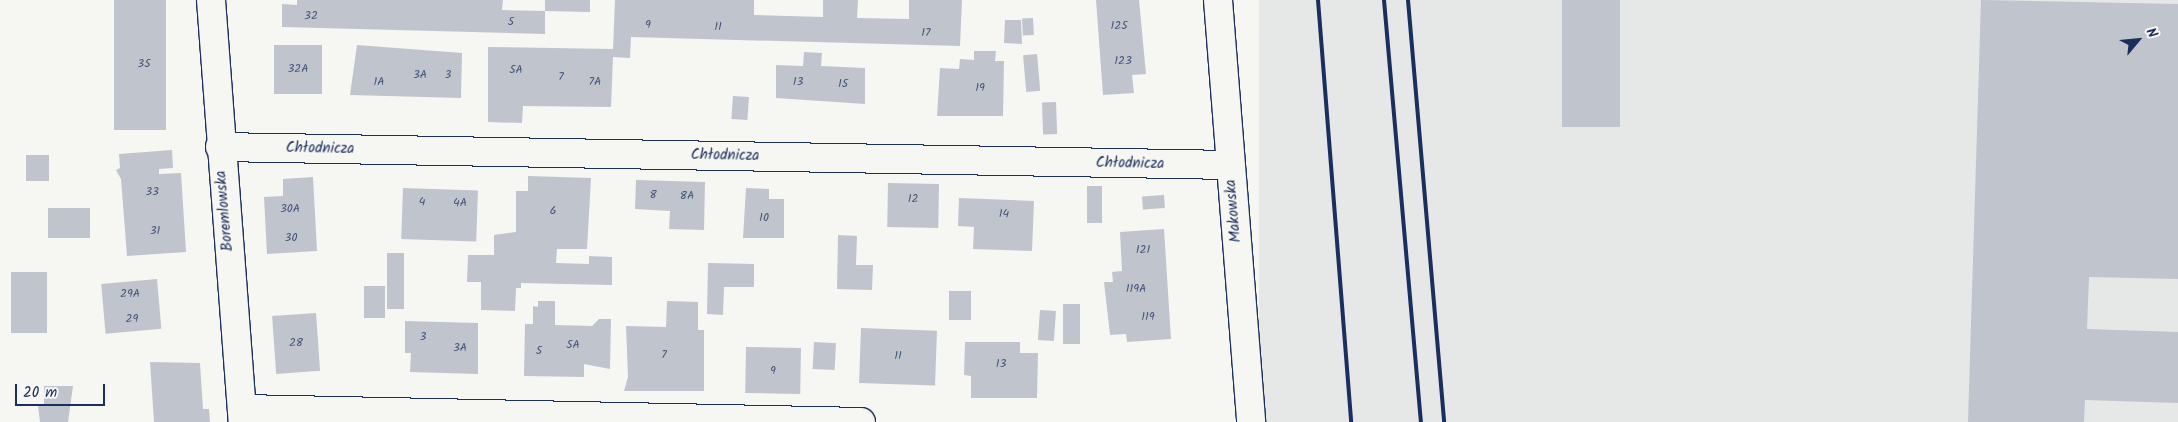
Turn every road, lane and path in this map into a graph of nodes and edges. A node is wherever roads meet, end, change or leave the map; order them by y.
1 (211, 0) edge
2 (1218, 0) edge
3 (220, 147) junction
4 (1230, 166) junction
5 (242, 416) edge
6 (861, 422) edge
7 (1251, 422) edge

1 - 3 street, Boremlowska
2 - 4 street, Makowska
3 - 4 street, Chłodnicza
3 - 5 street, Boremlowska
4 - 7 street, Makowska
5 - 6 street

